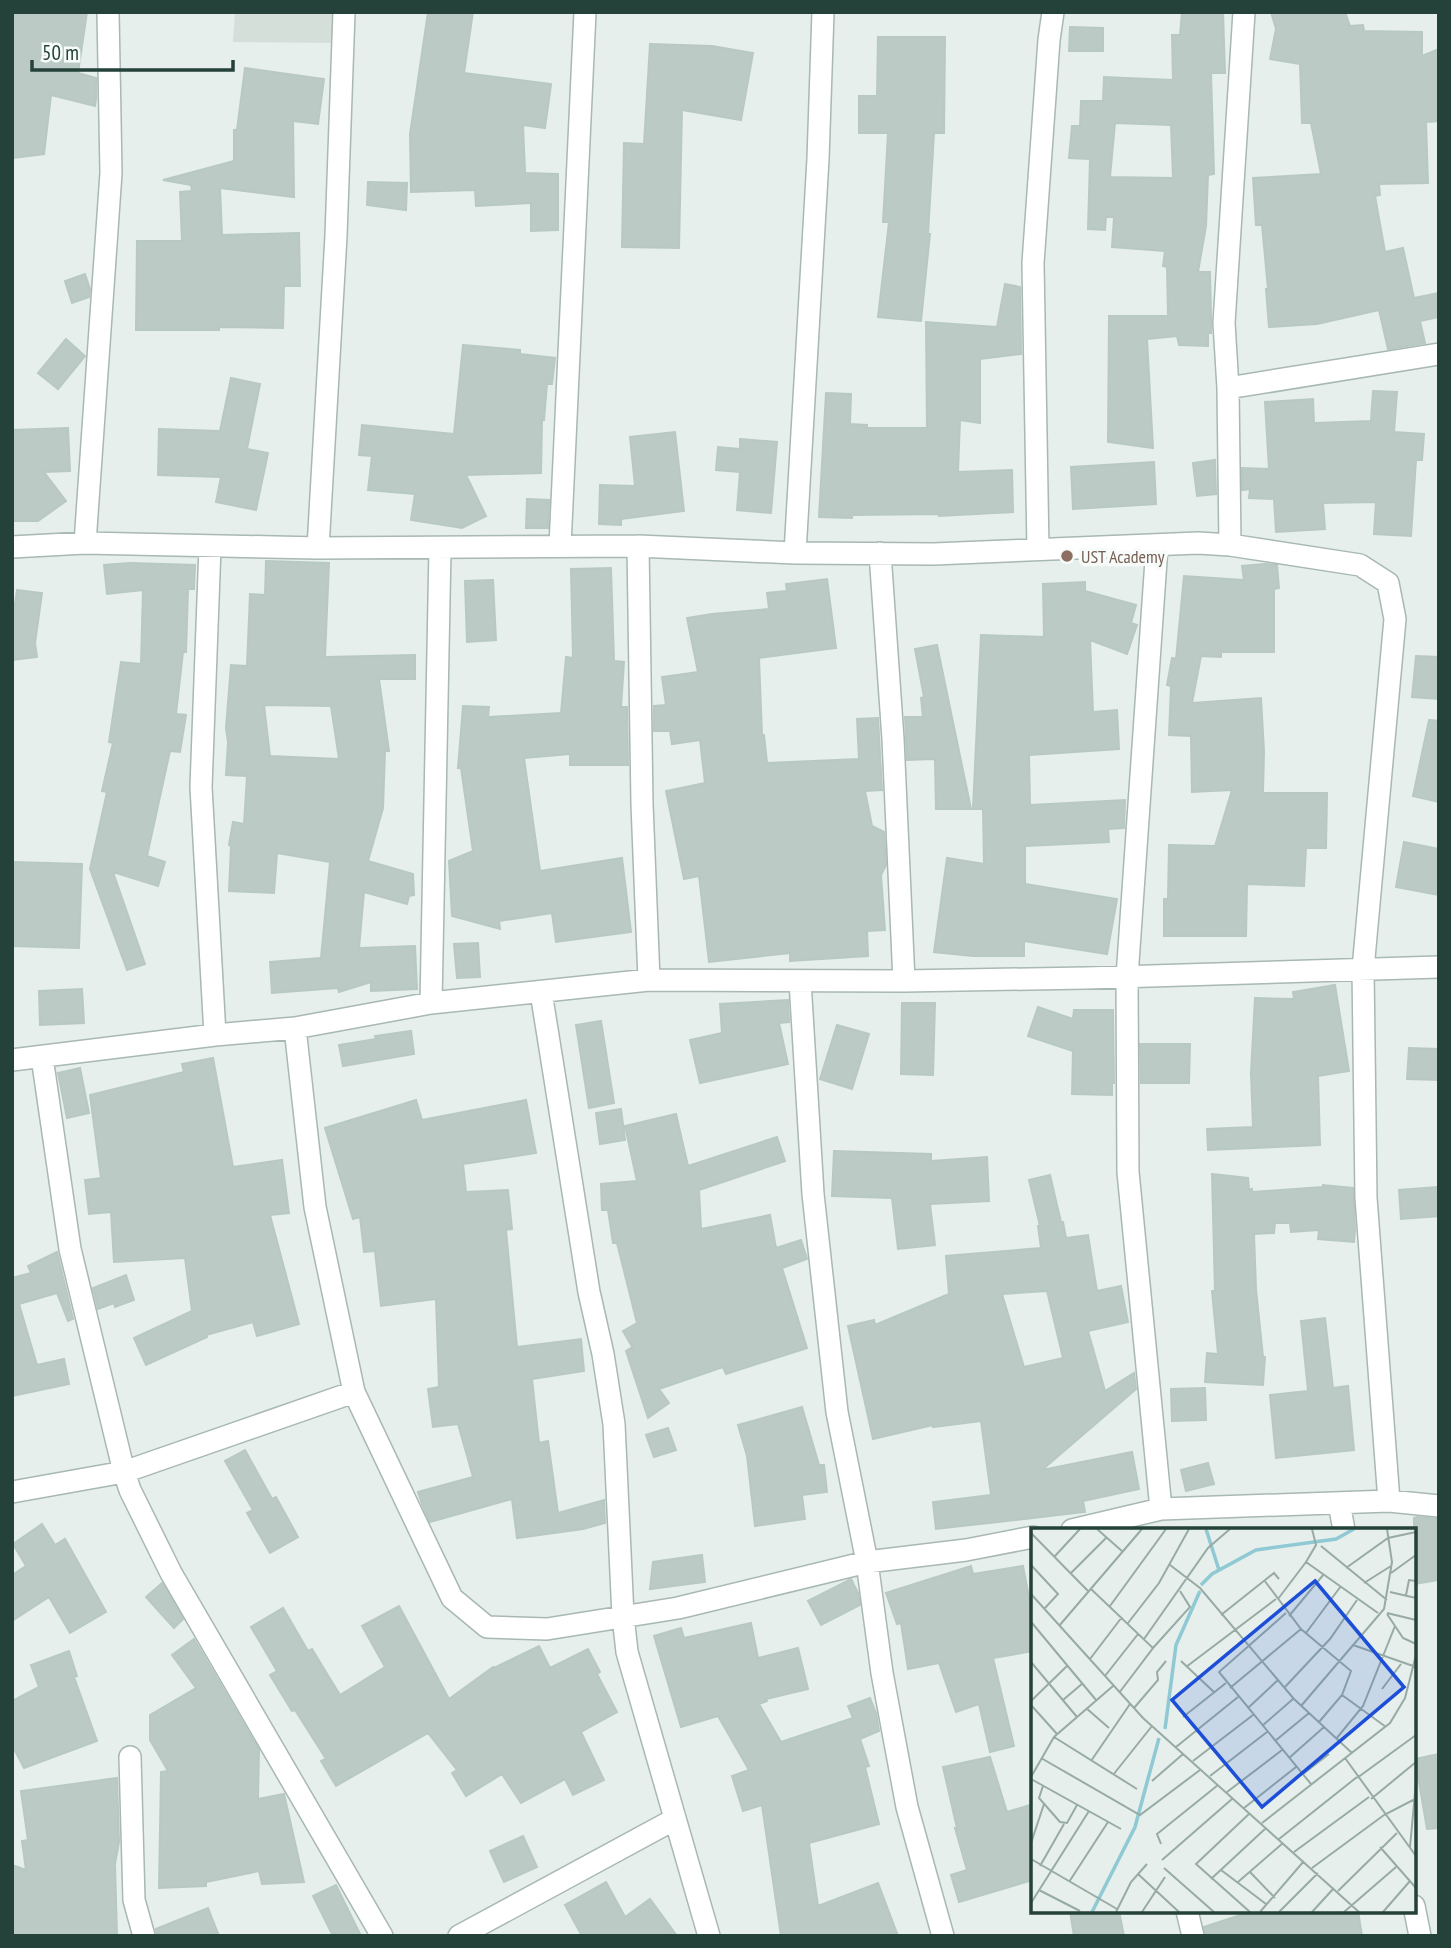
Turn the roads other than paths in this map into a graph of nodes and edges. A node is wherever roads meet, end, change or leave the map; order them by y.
1 (107, 12) edge
2 (344, 12) edge
3 (584, 12) edge
4 (823, 12) edge
5 (1054, 12) edge
6 (1244, 12) edge
7 (1439, 354) edge
8 (1228, 388) junction
9 (85, 543) junction
10 (1230, 545) junction
11 (560, 546) junction
12 (638, 546) junction
13 (1157, 546) junction
14 (12, 547) edge
15 (210, 547) junction
16 (318, 548) junction
17 (440, 549) junction
18 (1038, 549) junction
19 (795, 553) junction
20 (880, 553) junction
21 (1439, 967) edge
22 (1363, 968) junction
23 (1127, 977) junction
24 (649, 980) junction
25 (800, 981) junction
26 (904, 981) junction
27 (541, 992) junction
28 (431, 1003) junction
29 (295, 1028) junction
30 (215, 1035) junction
31 (42, 1057) junction
32 (12, 1060) edge
33 (354, 1392) junction
34 (124, 1472) junction
35 (12, 1492) edge
36 (1389, 1501) junction
37 (1339, 1503) junction
38 (1439, 1506) edge
39 (1161, 1509) junction
40 (1089, 1528) edge
41 (1344, 1528) edge
42 (1031, 1537) edge
43 (867, 1562) junction
44 (623, 1616) junction
45 (130, 1758) dead end
46 (675, 1819) junction
47 (1187, 1913) edge
48 (1415, 1913) edge
49 (144, 1936) edge
50 (382, 1936) edge
51 (459, 1936) edge
52 (709, 1936) edge
53 (943, 1936) edge
54 (1193, 1936) edge
55 (1420, 1936) edge

1 - 9 street
2 - 16 street
3 - 11 street
4 - 19 street
5 - 18 street
6 - 8 street
7 - 8 street
8 - 10 street
9 - 14 street
9 - 15 street
10 - 13 street
10 - 22 street
11 - 12 street
11 - 17 street
12 - 19 street
12 - 24 street
13 - 18 street
13 - 23 street
15 - 16 street
15 - 30 street
16 - 17 street
17 - 28 street
18 - 20 street
19 - 20 street
20 - 26 street
21 - 22 street
22 - 23 street
22 - 36 street
23 - 26 street
23 - 39 street
24 - 25 street
24 - 27 street
25 - 26 street
25 - 43 street
27 - 28 street
27 - 44 street
28 - 29 street
29 - 30 street
29 - 33 street
30 - 31 street
31 - 32 street
31 - 34 street
33 - 34 street
33 - 44 street
34 - 35 street
34 - 50 street
36 - 37 street
36 - 38 street
37 - 39 street
37 - 41 street
39 - 40 street
42 - 43 street
43 - 44 street
43 - 53 street
44 - 46 street
45 - 49 street
46 - 51 street
46 - 52 street
47 - 54 street
48 - 55 street

